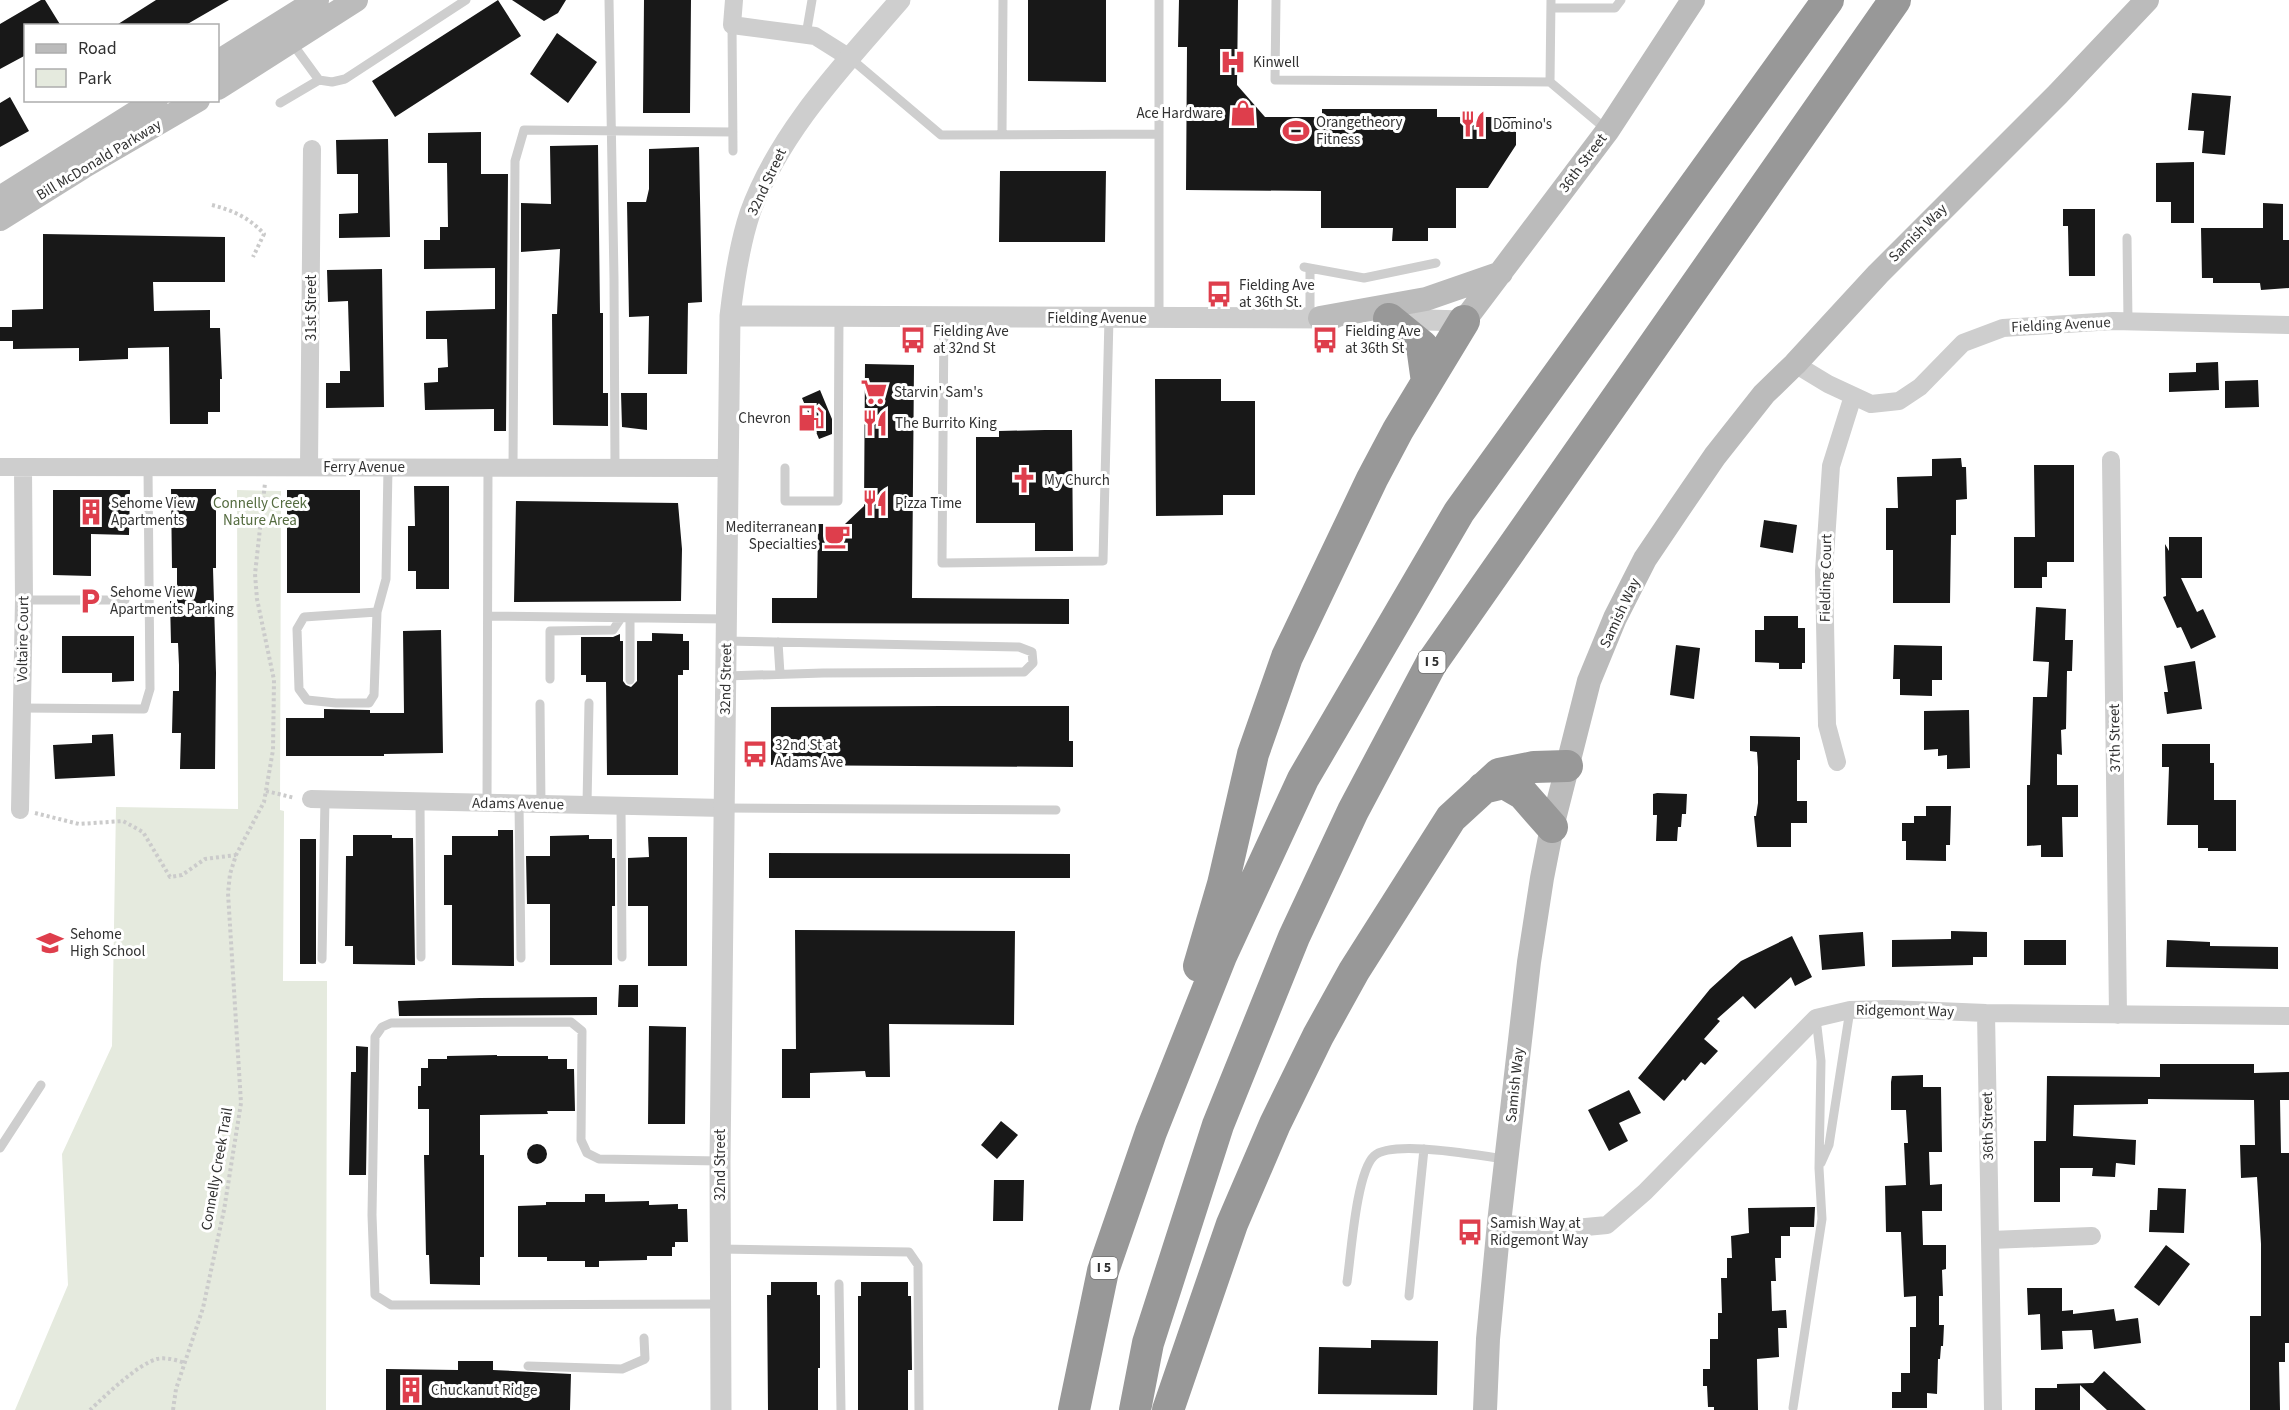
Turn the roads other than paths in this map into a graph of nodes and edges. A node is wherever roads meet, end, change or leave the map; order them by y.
1 (316, 0) edge
2 (356, 0) edge
3 (466, 0) edge
4 (609, 0) edge
5 (734, 0) edge
6 (812, 0) edge
7 (900, 0) edge
8 (1003, 0) edge
9 (1159, 0) edge
10 (1276, 0) edge
11 (1693, 0) edge
12 (1828, 0) edge
13 (1895, 0) edge
14 (2147, 0) edge
15 (1551, 4) edge
16 (1618, 4) edge
17 (732, 25) junction
18 (806, 35) junction
19 (291, 40) junction
20 (850, 58) junction
21 (219, 61) edge
22 (319, 80) junction
23 (1550, 82) junction
24 (219, 87) edge
25 (153, 102) edge
26 (195, 102) edge
27 (280, 104) dead end
28 (1608, 130) junction
29 (612, 132) junction
30 (733, 132) junction
31 (1002, 135) junction
32 (1159, 135) junction
33 (312, 149) dead end
34 (733, 151) dead end
35 (0, 198) edge
36 (0, 219) edge
37 (2127, 238) dead end
38 (1436, 262) dead end
39 (1501, 273) junction
40 (730, 316) junction
41 (839, 317) junction
42 (944, 317) junction
43 (1109, 318) junction
44 (1159, 318) junction
45 (1315, 318) junction
46 (1389, 319) junction
47 (1464, 321) junction
48 (2128, 322) junction
49 (2289, 325) edge
50 (1796, 364) junction
51 (1427, 382) junction
52 (1853, 396) junction
53 (2111, 460) dead end
54 (0, 467) edge
55 (309, 467) junction
56 (488, 467) junction
57 (513, 467) junction
58 (615, 467) junction
59 (23, 468) junction
60 (148, 468) junction
61 (388, 468) junction
62 (728, 468) junction
63 (785, 468) dead end
64 (24, 600) junction
65 (125, 600) dead end
66 (377, 612) junction
67 (488, 616) junction
68 (626, 618) junction
69 (727, 619) junction
70 (726, 641) junction
71 (778, 642) junction
72 (780, 674) junction
73 (726, 676) junction
74 (550, 679) dead end
75 (630, 680) dead end
76 (589, 703) dead end
77 (540, 704) dead end
78 (21, 708) junction
79 (1837, 762) dead end
80 (1567, 766) junction
81 (1483, 788) junction
82 (318, 799) joint
83 (420, 801) junction
84 (488, 803) junction
85 (519, 804) junction
86 (541, 804) junction
87 (587, 805) junction
88 (621, 805) junction
89 (724, 808) junction
90 (20, 810) road end
91 (1056, 810) dead end
92 (1552, 826) junction
93 (421, 957) dead end
94 (622, 957) dead end
95 (521, 958) dead end
96 (322, 959) dead end
97 (1850, 1010) junction
98 (1986, 1013) junction
99 (2118, 1015) junction
100 (2289, 1016) edge
101 (1816, 1018) junction
102 (41, 1085) dead end
103 (1151, 1131) junction
104 (0, 1148) edge
105 (1424, 1149) junction
106 (1506, 1159) junction
107 (720, 1161) junction
108 (1819, 1168) junction
109 (1499, 1223) junction
110 (2092, 1236) dead end
111 (1991, 1240) junction
112 (720, 1249) junction
113 (1347, 1282) dead end
114 (839, 1284) dead end
115 (1409, 1296) dead end
116 (720, 1304) junction
117 (644, 1338) dead end
118 (528, 1366) dead end
119 (1793, 1408) dead end
120 (721, 1410) edge
121 (841, 1410) edge
122 (919, 1410) edge
123 (1074, 1410) edge
124 (1135, 1410) edge
125 (1168, 1410) edge
126 (1485, 1410) edge
127 (1993, 1410) edge

1 - 21 main road
2 - 19 main road
3 - 22 lane
4 - 29 lane
5 - 17 street
6 - 18 lane
7 - 20 street, 32nd Street
8 - 31 lane
9 - 32 lane
10 - 23 lane
11 - 28 main road, 36th Street
12 - 103 highway, I 5
13 - 124 highway, I 5
14 - 50 main road, Samish Way
15 - 16 lane
15 - 23 lane
17 - 18 street
17 - 30 lane
18 - 20 street
19 - 22 lane
19 - 24 main road
20 - 31 lane
20 - 40 street, 32nd Street
22 - 27 lane
23 - 28 lane
25 - 35 main road, Bill McDonald Parkway
26 - 36 main road, Bill McDonald Parkway
28 - 39 main road, 36th Street
29 - 30 lane
29 - 57 lane
29 - 58 lane
30 - 34 lane
31 - 32 lane
32 - 44 lane
33 - 55 street, 31st Street
37 - 48 lane
38 - 45 lane
39 - 45 main road
39 - 47 main road, 36th Street
40 - 41 street, Fielding Avenue
40 - 62 street, 32nd Street
41 - 42 street, Fielding Avenue
41 - 63 lane
42 - 43 street, Fielding Avenue
42 - 43 lane
43 - 44 street, Fielding Avenue
44 - 45 street, Fielding Avenue
45 - 46 street, Fielding Avenue
46 - 47 street, Fielding Avenue
46 - 51 highway
47 - 51 highway
48 - 49 street, Fielding Avenue
48 - 52 street, Fielding Avenue
50 - 52 street, Fielding Avenue
50 - 80 main road, Samish Way
51 - 103 highway
52 - 79 street, Fielding Court
53 - 99 street, 37th Street
54 - 59 street, Ferry Avenue
55 - 60 street, Ferry Avenue
55 - 61 street, Ferry Avenue
56 - 57 street, Ferry Avenue
56 - 61 street, Ferry Avenue
56 - 67 lane
57 - 58 street, Ferry Avenue
58 - 62 street, Ferry Avenue
59 - 60 street, Ferry Avenue
59 - 64 street, Voltaire Court
60 - 78 lane
61 - 66 lane
62 - 69 street, 32nd Street
64 - 65 lane
64 - 78 street, Voltaire Court
66 - 66 lane
67 - 68 lane
67 - 84 lane
68 - 69 lane
68 - 74 lane
68 - 75 lane
69 - 70 street, 32nd Street
70 - 71 lane
70 - 73 street, 32nd Street
71 - 72 lane
71 - 72 lane
72 - 73 lane
73 - 89 street, 32nd Street
76 - 87 lane
77 - 86 lane
78 - 90 street, Voltaire Court
80 - 81 highway
80 - 92 main road, Samish Way
81 - 92 highway
81 - 125 highway
82 - 83 street, Adams Avenue
82 - 96 lane
83 - 84 street, Adams Avenue
83 - 93 lane
84 - 85 street, Adams Avenue
85 - 86 street, Adams Avenue
85 - 95 lane
86 - 87 street, Adams Avenue
87 - 88 street, Adams Avenue
88 - 89 street, Adams Avenue
88 - 94 lane
89 - 91 lane
89 - 107 street, 32nd Street
92 - 106 main road, Samish Way
97 - 98 street, Ridgemont Way
97 - 101 street, Ridgemont Way
97 - 108 lane
98 - 99 street, Ridgemont Way
98 - 111 street, 36th Street
99 - 100 street, Ridgemont Way
101 - 108 lane
101 - 109 street
102 - 104 lane
103 - 123 highway, I 5
105 - 106 lane
105 - 113 lane
105 - 115 lane
106 - 109 main road, Samish Way
107 - 112 street, 32nd Street
107 - 116 lane
108 - 119 lane
109 - 126 main road, Samish Way
110 - 111 street
111 - 127 street, 36th Street
112 - 116 street, 32nd Street
112 - 122 lane
114 - 121 lane
116 - 120 street, 32nd Street
117 - 118 lane

